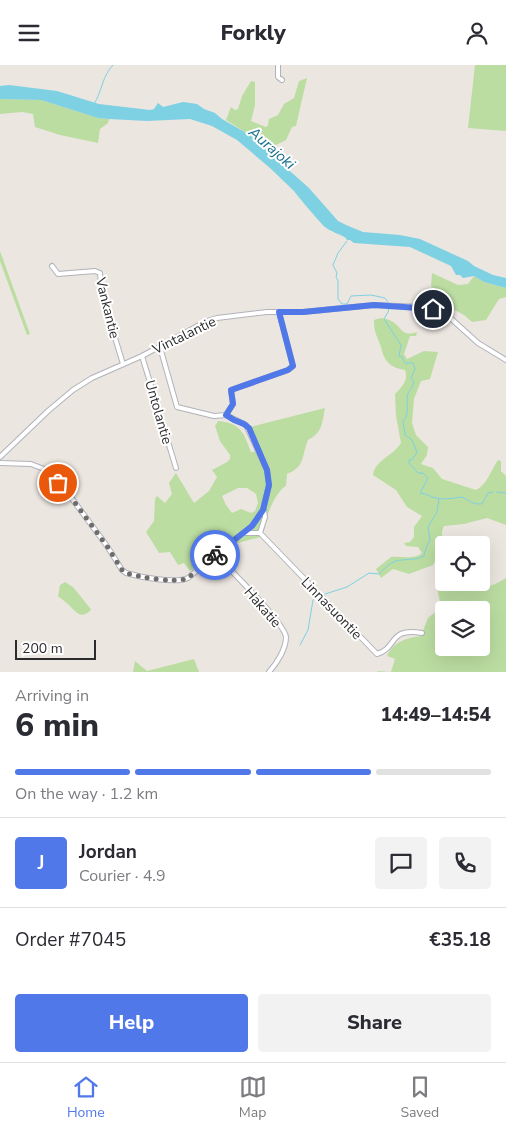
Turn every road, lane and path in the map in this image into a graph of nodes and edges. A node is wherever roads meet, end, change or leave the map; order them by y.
1 (278, 65) edge
2 (282, 80) dead end
3 (52, 266) dead end
4 (279, 312) junction
5 (160, 347) junction
6 (142, 356) junction
7 (506, 360) edge
8 (123, 365) junction
9 (226, 415) junction
10 (0, 457) edge
11 (0, 463) edge
12 (176, 468) dead end
13 (264, 508) junction
14 (245, 533) junction
15 (260, 533) junction
16 (215, 555) junction
17 (422, 633) dead end
18 (269, 672) edge

1 - 2 street
3 - 8 street, Vankantie
4 - 5 street, Vintalantie
4 - 7 street, Vintalantie
4 - 9 street
5 - 6 street, Vintalantie
5 - 9 street
6 - 8 street, Vintalantie
6 - 12 street, Untolantie
8 - 10 street, Vintalantie
9 - 13 street
11 - 16 street
13 - 14 street
13 - 15 street
14 - 15 street
14 - 16 street
15 - 17 street, Linnasuontie
16 - 18 street, Hakatie

